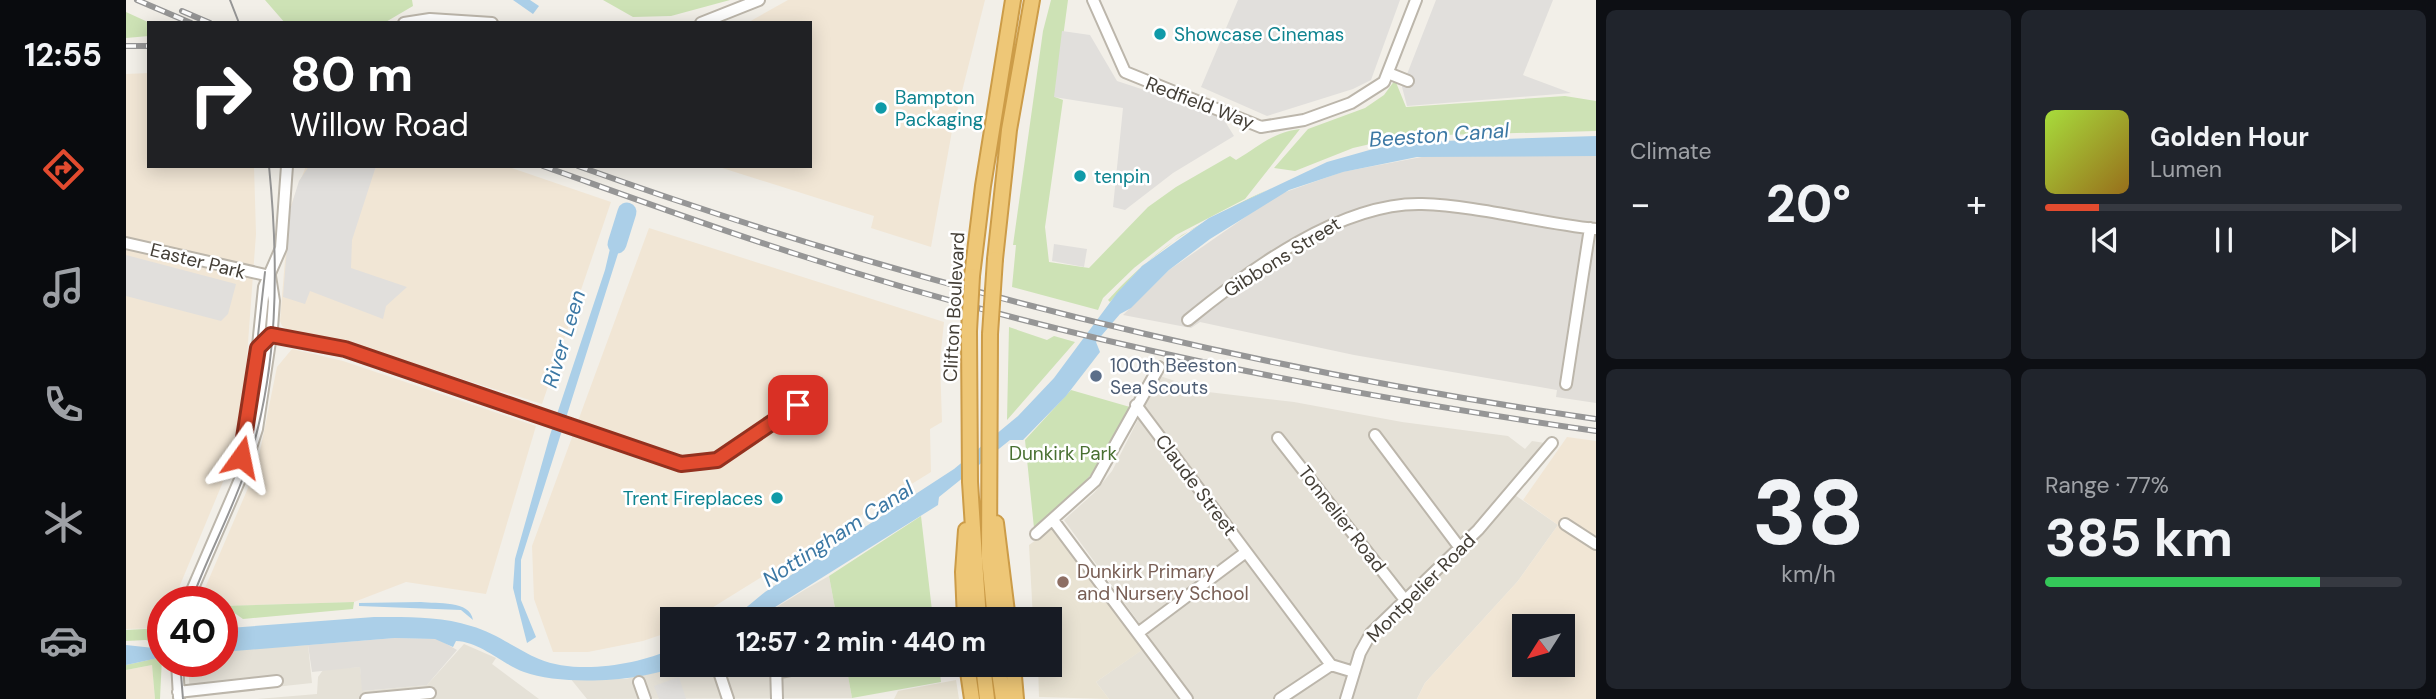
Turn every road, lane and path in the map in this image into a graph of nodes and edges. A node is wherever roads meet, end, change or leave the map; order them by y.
1 (759, 0) edge
2 (1013, 0) edge
3 (1032, 0) edge
4 (1093, 0) edge
5 (1416, 0) edge
6 (417, 21) edge
7 (461, 21) edge
8 (706, 21) edge
9 (1388, 73) junction
10 (1408, 81) dead end
11 (287, 168) edge
12 (1593, 228) edge
13 (126, 243) edge
14 (270, 276) junction
15 (1188, 320) dead end
16 (271, 335) junction
17 (258, 348) junction
18 (1159, 367) dead end
19 (1566, 384) dead end
20 (785, 387) dead end
21 (798, 405) junction
22 (1136, 405) junction
23 (808, 420) dead end
24 (1375, 435) dead end
25 (1279, 438) dead end
26 (1552, 443) dead end
27 (989, 474) junction
28 (970, 482) junction
29 (232, 498) junction
30 (1053, 520) junction
31 (1565, 524) dead end
32 (1036, 534) dead end
33 (1596, 544) edge
34 (1460, 548) junction
35 (1246, 552) junction
36 (194, 586) edge
37 (1405, 600) junction
38 (964, 607) edge
39 (978, 607) edge
40 (994, 607) edge
41 (1006, 607) edge
42 (1138, 633) junction
43 (1331, 665) junction
44 (1354, 672) junction
45 (178, 677) edge
46 (721, 677) edge
47 (776, 677) edge
48 (969, 677) edge
49 (984, 677) edge
50 (1000, 677) edge
51 (1014, 677) edge
52 (268, 680) dead end
53 (639, 682) dead end
54 (429, 693) dead end
55 (179, 696) edge
56 (415, 697) edge
57 (366, 699) edge
58 (645, 699) edge
59 (728, 699) edge
60 (777, 699) edge
61 (972, 699) edge
62 (987, 699) edge
63 (1003, 699) edge
64 (1016, 699) edge
65 (1186, 699) edge
66 (1280, 699) edge
67 (1346, 699) edge

1 - 8 street
2 - 28 highway, Clifton Boulevard, bridge
3 - 27 highway, Clifton Boulevard, bridge
4 - 9 street, Redfield Way
5 - 9 street, Redfield Way
6 - 7 street
9 - 10 street
11 - 14 street
12 - 15 street, Gibbons Street
12 - 19 street
13 - 14 street, Easter Park
14 - 16 street
14 - 17 street
16 - 17 street
16 - 21 street
16 - 29 street
17 - 29 street
18 - 22 street
20 - 21 street
21 - 23 street
22 - 30 street
22 - 35 street, Claude Street
24 - 34 street
25 - 37 street, Tonnelier Road
26 - 34 street, Montpelier Road
27 - 40 highway, Clifton Boulevard
27 - 41 highway
28 - 38 highway
28 - 39 highway, Clifton Boulevard
29 - 36 street
30 - 32 street
30 - 42 street
31 - 33 street
34 - 37 street, Montpelier Road
35 - 42 street
35 - 43 street, Claude Street
37 - 44 street, Montpelier Road
42 - 65 street
43 - 44 street
43 - 66 street
44 - 67 street, Montpelier Road
45 - 55 street
46 - 59 street
47 - 60 street
48 - 61 highway
49 - 62 highway
50 - 63 highway
51 - 64 highway
52 - 55 street
53 - 58 street
54 - 56 street
56 - 57 street

